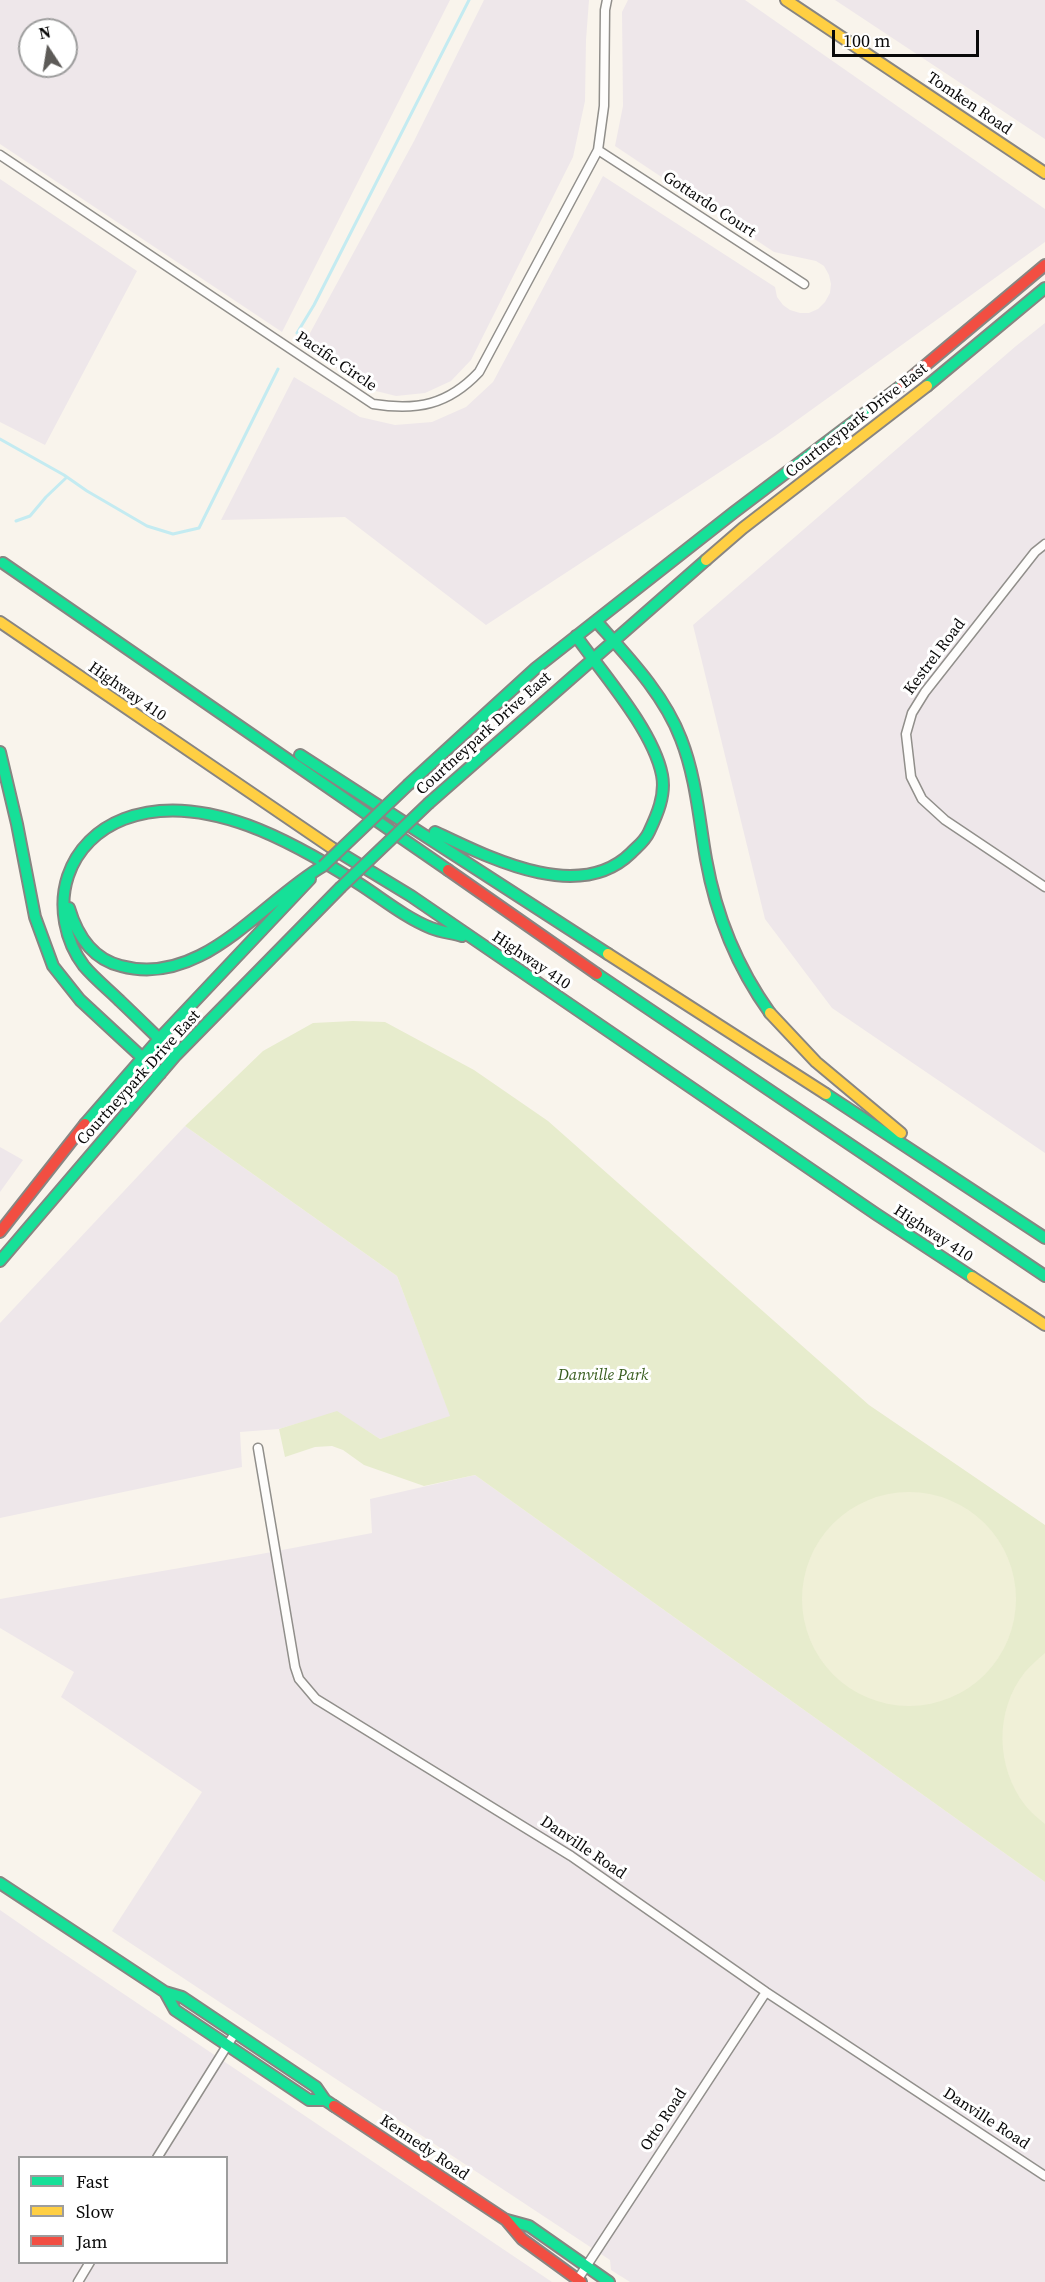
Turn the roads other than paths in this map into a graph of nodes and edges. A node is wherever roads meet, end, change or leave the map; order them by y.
1 (607, 0) edge
2 (786, 0) edge
3 (598, 150) junction
4 (0, 155) edge
5 (1045, 172) edge
6 (1045, 265) edge
7 (804, 284) dead end
8 (1045, 288) edge
9 (1045, 544) edge
10 (2, 562) edge
11 (596, 621) junction
12 (0, 622) edge
13 (576, 636) junction
14 (614, 641) junction
15 (592, 658) junction
16 (282, 743) junction
17 (0, 752) edge
18 (323, 866) junction
19 (67, 878) junction
20 (1045, 887) edge
21 (471, 938) junction
22 (159, 1039) junction
23 (176, 1055) junction
24 (142, 1058) junction
25 (160, 1074) junction
26 (958, 1179) junction
27 (0, 1232) edge
28 (1045, 1238) edge
29 (0, 1261) edge
30 (1045, 1276) edge
31 (1045, 1325) edge
32 (258, 1448) dead end
33 (0, 1883) edge
34 (165, 1992) junction
35 (766, 1992) junction
36 (236, 2033) junction
37 (228, 2045) junction
38 (326, 2100) junction
39 (158, 2156) edge
40 (1045, 2176) edge
41 (506, 2220) junction
42 (89, 2264) edge
43 (587, 2266) junction
44 (578, 2281) edge
45 (78, 2282) edge
46 (609, 2282) edge

1 - 3 street, Pacific Circle
2 - 5 main road, Tomken Road
3 - 4 street, Pacific Circle
3 - 7 street, Gottardo Court
6 - 11 main road, Courtneypark Drive East
8 - 14 main road, Courtneypark Drive East
9 - 20 street, Kestrel Road
10 - 16 main road
10 - 30 main road
11 - 13 main road, Courtneypark Drive East
11 - 14 main road
12 - 21 main road, Highway 410
13 - 15 main road
13 - 18 main road, Courtneypark Drive East, bridge
14 - 15 main road, Courtneypark Drive East
14 - 26 main road
15 - 16 main road
15 - 23 main road, Courtneypark Drive East, bridge
16 - 26 main road
17 - 24 main road
18 - 19 main road
18 - 22 main road, Courtneypark Drive East
19 - 21 main road
19 - 22 main road
21 - 31 main road, Highway 410
22 - 23 main road
22 - 24 main road, Courtneypark Drive East
23 - 25 main road, Courtneypark Drive East
24 - 25 main road
24 - 27 main road, Courtneypark Drive East
25 - 29 main road, Courtneypark Drive East
26 - 28 main road
32 - 35 street, Danville Road
33 - 34 main road, Kennedy Road
34 - 36 main road, Kennedy Road
34 - 37 main road, Kennedy Road
35 - 40 street, Danville Road
35 - 43 street, Otto Road
36 - 37 street
36 - 38 main road, Kennedy Road
37 - 38 main road, Kennedy Road
37 - 39 street
38 - 41 main road, Kennedy Road
41 - 43 main road, Kennedy Road
41 - 44 main road, Kennedy Road
42 - 45 street
43 - 44 street, Otto Road
43 - 46 main road, Kennedy Road

